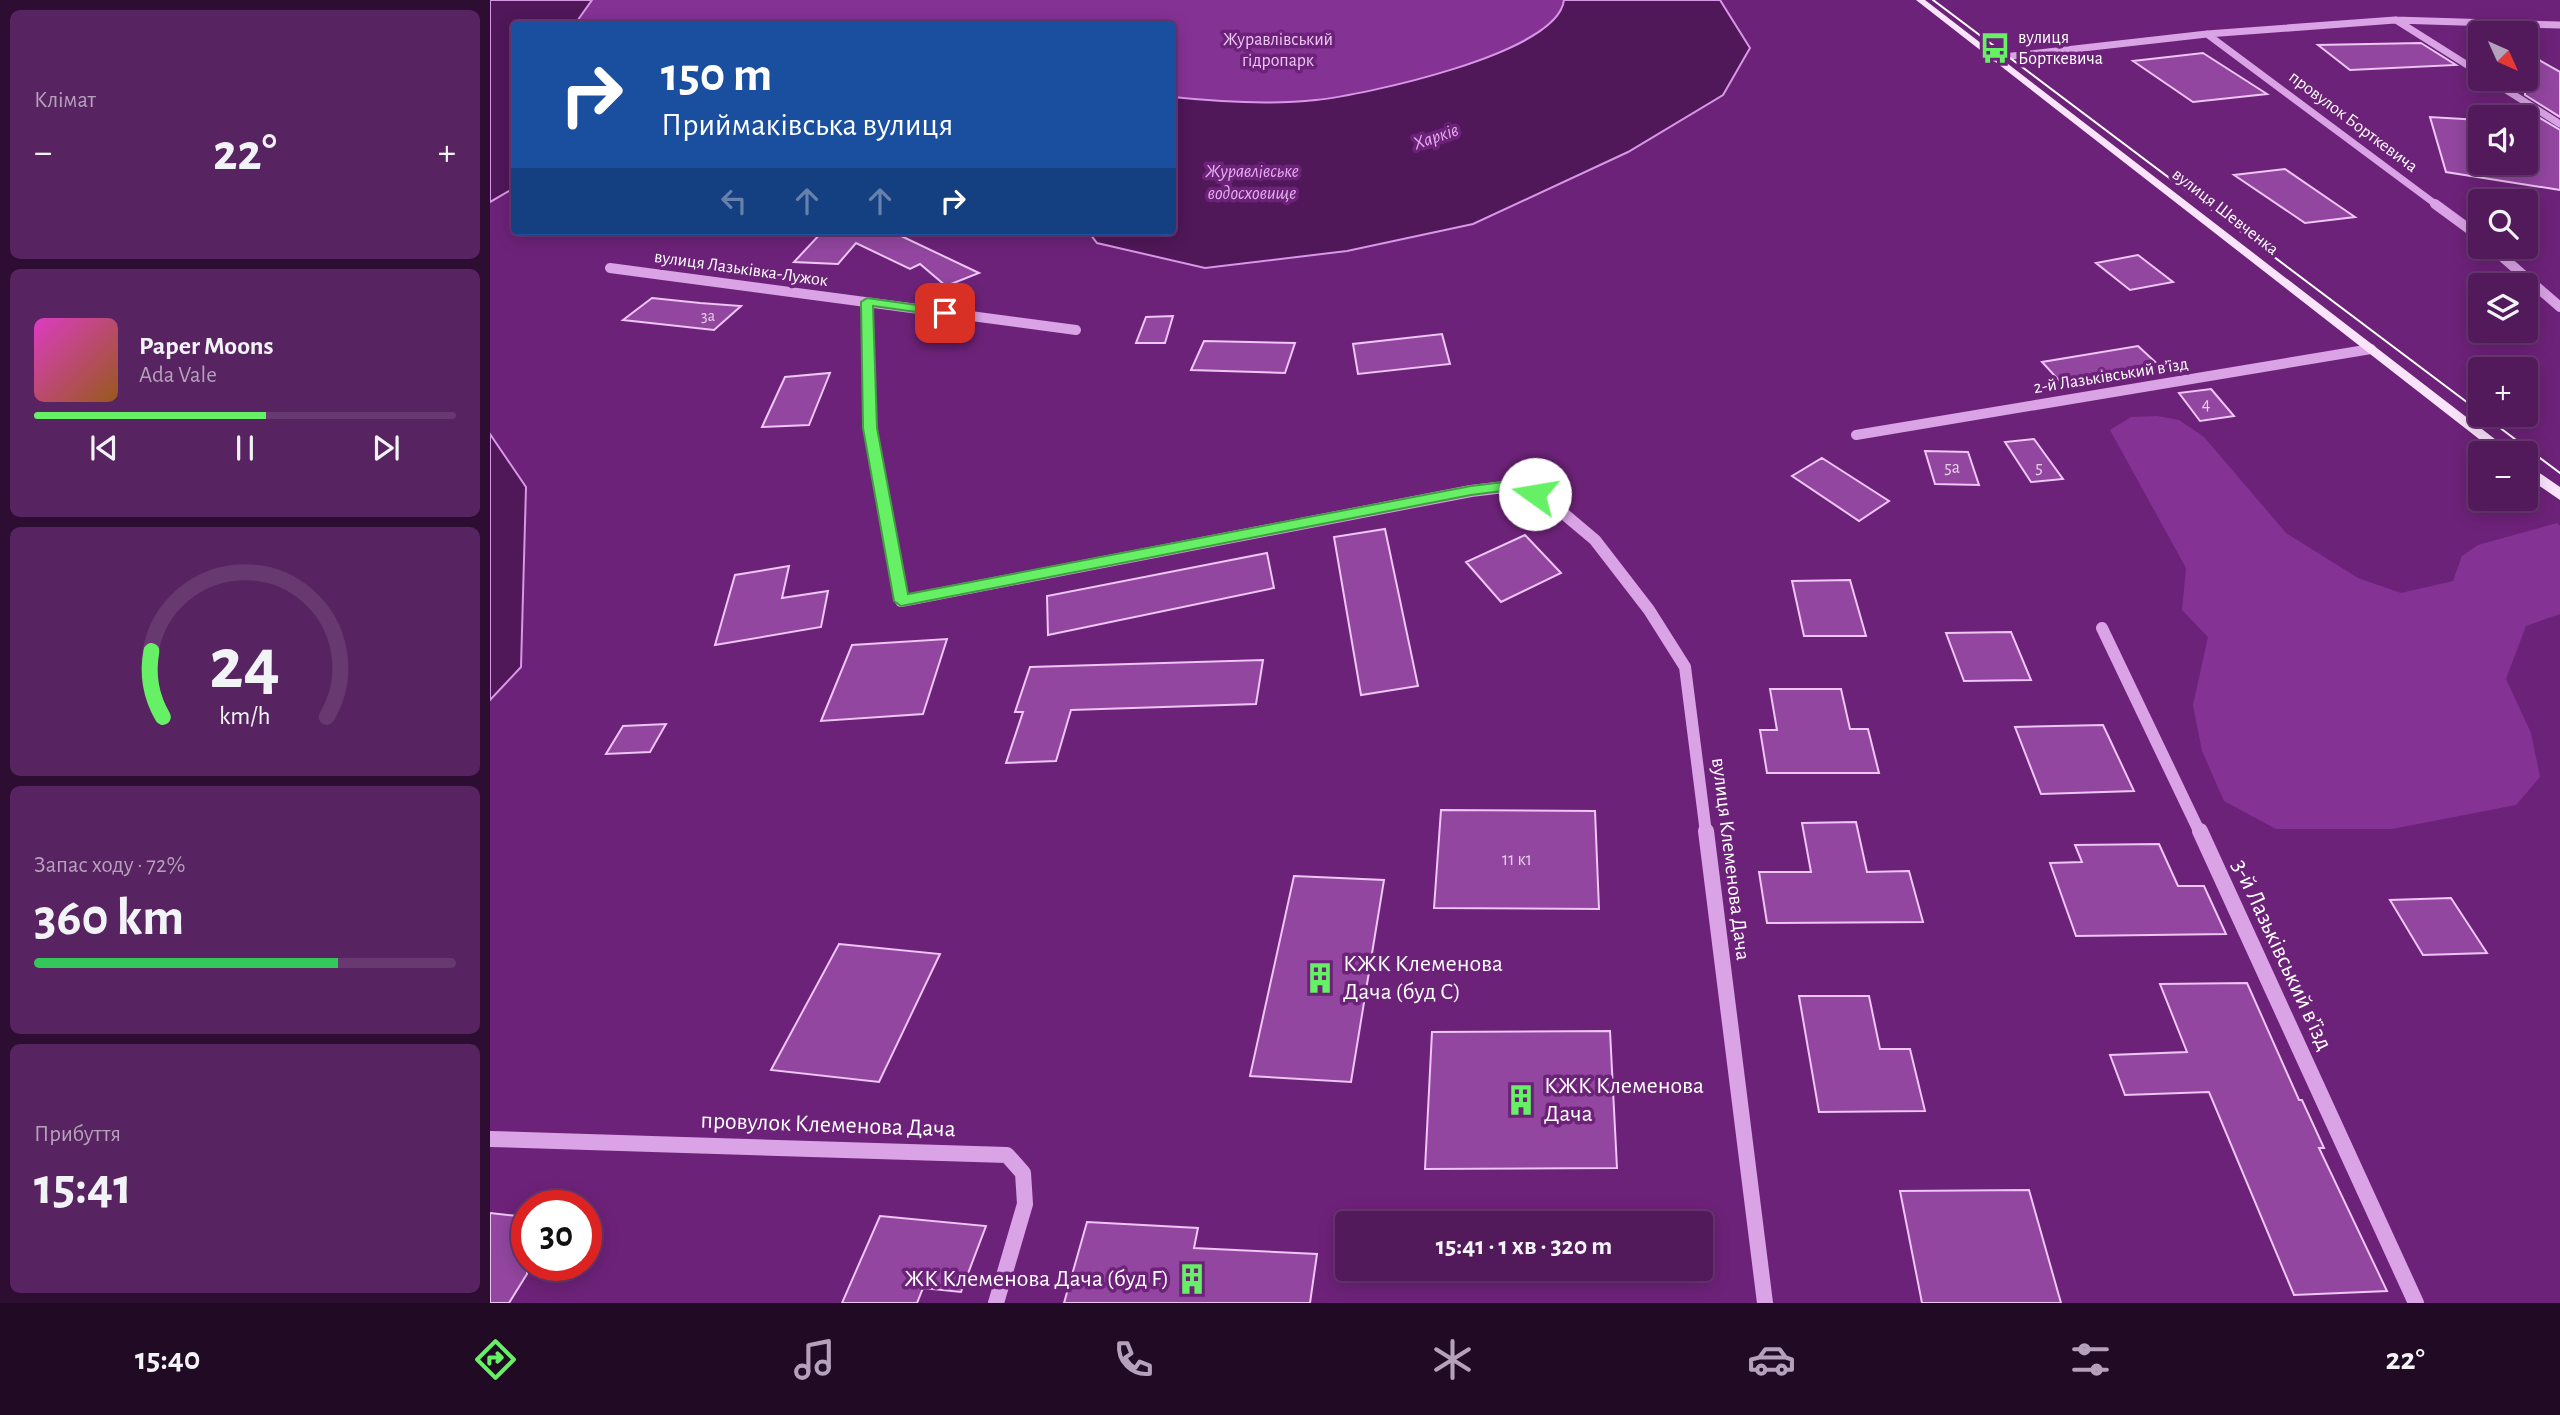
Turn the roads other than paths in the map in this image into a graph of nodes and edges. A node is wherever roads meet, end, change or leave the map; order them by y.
1 (1920, 0) edge
2 (2395, 20) junction
3 (2560, 24) edge
4 (2207, 34) junction
5 (1996, 58) junction
6 (2468, 66) edge
7 (2507, 91) edge
8 (2560, 124) edge
9 (2468, 228) edge
10 (2505, 259) edge
11 (610, 268) dead end
12 (867, 302) junction
13 (2560, 307) edge
14 (1076, 330) dead end
15 (2371, 349) junction
16 (1856, 435) dead end
17 (2490, 441) edge
18 (2538, 478) edge
19 (1521, 485) joint
20 (2560, 495) edge
21 (2102, 628) dead end
22 (490, 1139) edge
23 (996, 1303) edge
24 (1765, 1303) edge
25 (2416, 1303) edge

1 - 5 main road, вулиця Шевченка
2 - 3 street
2 - 4 street
2 - 6 street
4 - 5 street
4 - 9 street, провулок Борткевича
5 - 15 main road, вулиця Шевченка
7 - 8 street
10 - 13 street
11 - 12 street, вулиця Лазьківка-Лужок
12 - 14 street, вулиця Лазьківка-Лужок
12 - 19 street
15 - 16 street, 2-й Лазьківський в’їзд
15 - 17 main road, вулиця Шевченка
18 - 20 main road
19 - 24 street, вулиця Клеменова Дача
21 - 25 street, 3-й Лазьківський в’їзд
22 - 23 street, провулок Клеменова Дача

